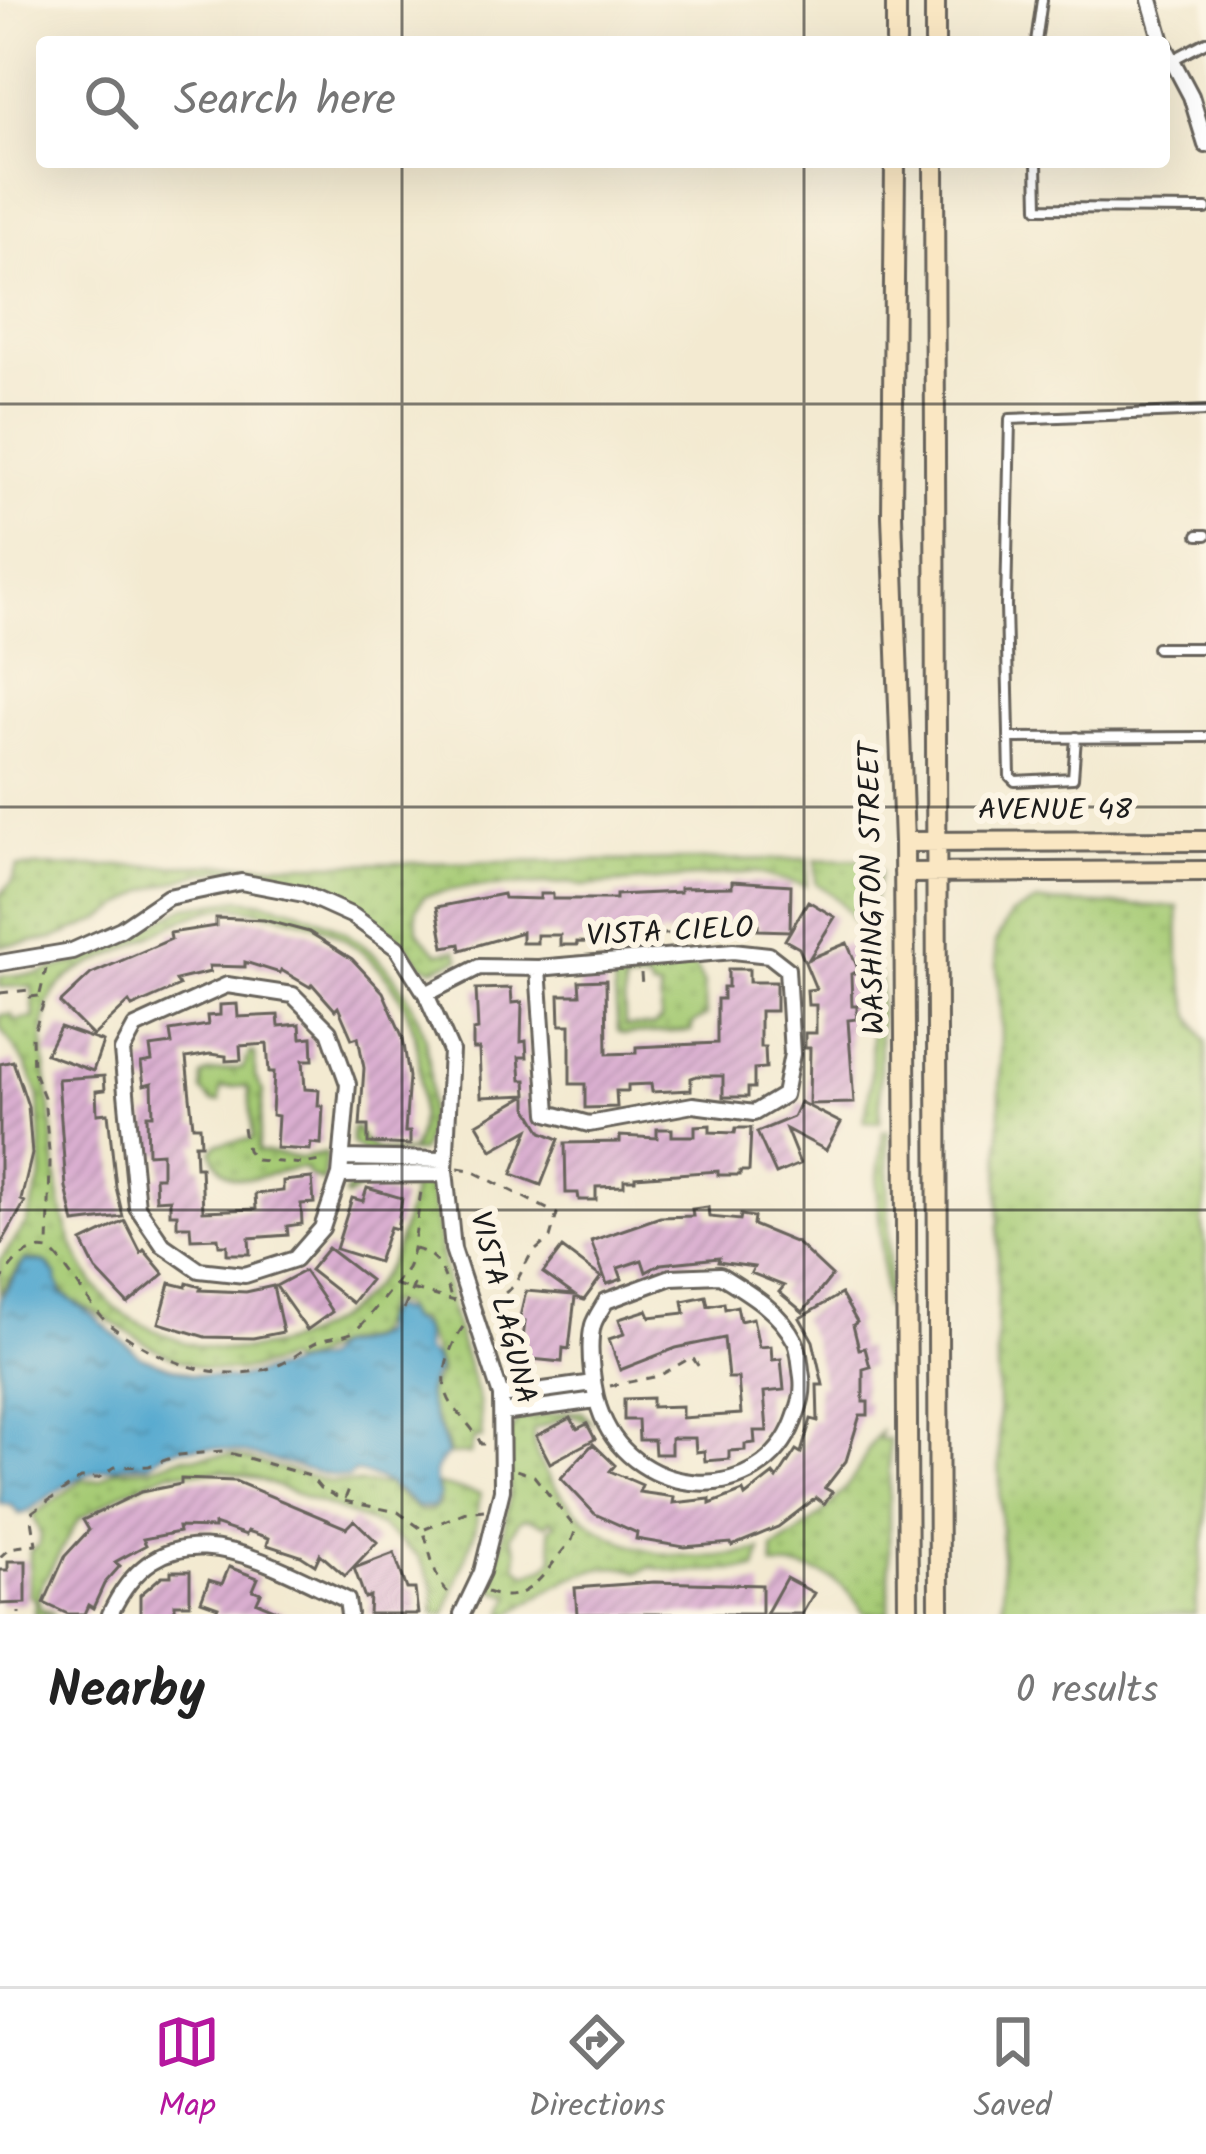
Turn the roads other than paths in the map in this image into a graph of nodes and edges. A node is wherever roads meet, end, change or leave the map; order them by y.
1 (896, 0) edge
2 (935, 0) edge
3 (1042, 0) edge
4 (1150, 0) edge
5 (896, 36) edge
6 (935, 36) edge
7 (1037, 36) edge
8 (1162, 36) edge
9 (1206, 42) edge
10 (1170, 48) edge
11 (1170, 57) edge
12 (1206, 145) edge
13 (895, 168) edge
14 (934, 168) edge
15 (1037, 168) edge
16 (1206, 208) edge
17 (1206, 411) edge
18 (1157, 648) dead end
19 (1206, 648) edge
20 (1076, 737) junction
21 (1206, 737) edge
22 (1010, 738) junction
23 (1206, 841) edge
24 (904, 842) junction
25 (938, 842) junction
26 (1206, 871) edge
27 (904, 873) junction
28 (939, 873) junction
29 (0, 963) edge
30 (538, 968) junction
31 (426, 994) junction
32 (342, 1158) junction
33 (445, 1168) junction
34 (340, 1175) junction
35 (594, 1390) junction
36 (502, 1404) junction
37 (465, 1609) edge
38 (110, 1614) edge
39 (349, 1614) edge
40 (908, 1614) edge
41 (939, 1614) edge

1 - 5 main road
2 - 6 main road
3 - 7 lane
4 - 8 street
9 - 10 lane
11 - 12 street
13 - 24 main road, WASHINGTON STREET
14 - 25 main road
15 - 16 lane
17 - 22 lane
18 - 19 lane
20 - 21 lane
20 - 22 lane
20 - 22 lane
23 - 25 main road, AVENUE 48
24 - 25 main road, AVENUE 48
24 - 27 main road, WASHINGTON STREET
25 - 28 main road
26 - 28 main road, AVENUE 48
27 - 28 main road, AVENUE 48
27 - 40 main road, WASHINGTON STREET
28 - 41 main road
29 - 31 street, VISTA LAGUNA
30 - 30 street, VISTA CIELO
30 - 31 street, VISTA CIELO
31 - 33 street, VISTA LAGUNA
32 - 33 street
32 - 34 street
32 - 34 street
33 - 34 street
33 - 36 street, VISTA LAGUNA
35 - 35 street
35 - 36 street
36 - 37 street, VISTA LAGUNA
38 - 39 street

